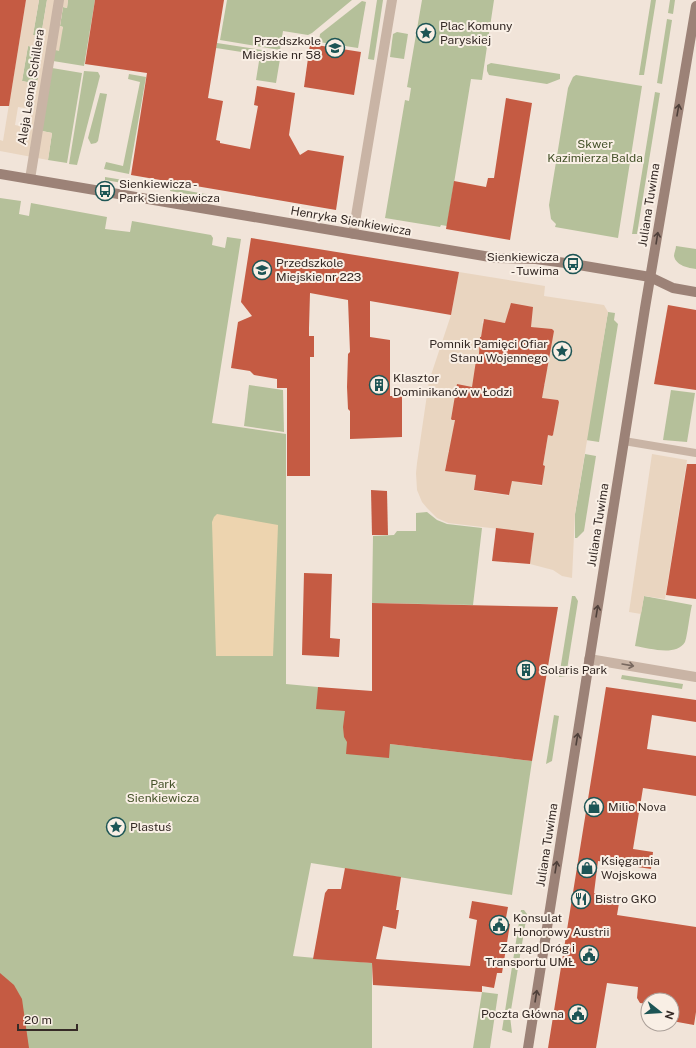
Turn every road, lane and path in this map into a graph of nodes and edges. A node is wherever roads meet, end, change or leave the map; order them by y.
1 (59, 0) edge
2 (392, 0) edge
3 (696, 6) edge
4 (0, 174) edge
5 (30, 179) junction
6 (353, 234) junction
7 (650, 277) junction
8 (696, 292) edge
9 (624, 441) junction
10 (696, 453) edge
11 (589, 659) junction
12 (696, 677) edge
13 (528, 1048) edge

1 - 5 street, Aleja Leona Schillera
2 - 6 street
7 -> 3 street, Juliana Tuwima
4 - 5 street, Henryka Sienkiewicza
5 - 6 street, Henryka Sienkiewicza
6 - 7 street, Henryka Sienkiewicza
7 - 8 street, Henryka Sienkiewicza
7 - 9 street, Juliana Tuwima
9 - 10 lane
11 -> 9 street, Juliana Tuwima
11 -> 12 street
13 -> 11 street, Juliana Tuwima

